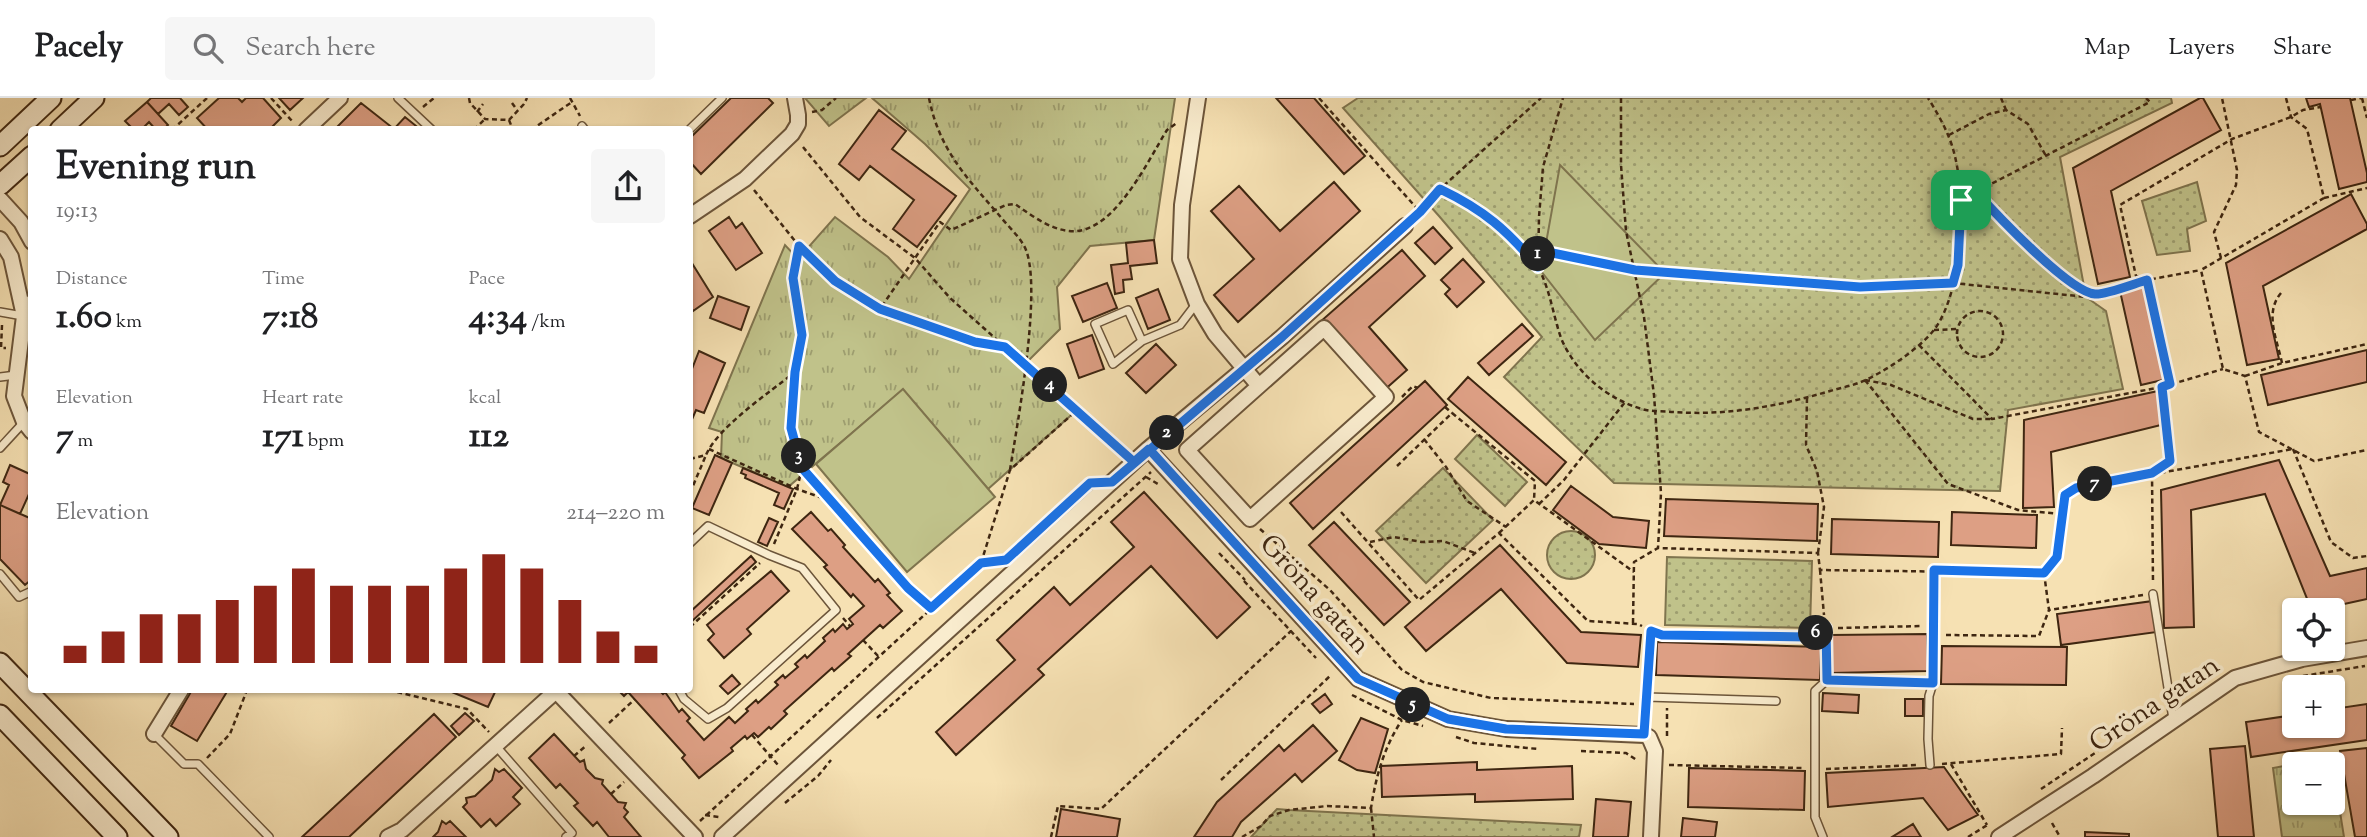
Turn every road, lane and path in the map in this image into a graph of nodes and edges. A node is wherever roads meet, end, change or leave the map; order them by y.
1 (51, 98) edge
2 (94, 98) edge
3 (207, 98) edge
4 (271, 98) edge
5 (340, 98) edge
6 (398, 98) edge
7 (469, 98) edge
8 (527, 98) edge
9 (722, 98) edge
10 (794, 98) edge
11 (836, 98) edge
12 (929, 98) edge
13 (1319, 98) edge
14 (1541, 98) edge
15 (1563, 98) edge
16 (1621, 98) edge
17 (1928, 98) edge
18 (2001, 98) edge
19 (2146, 98) edge
20 (2222, 98) edge
21 (2286, 98) edge
22 (2362, 98) edge
23 (571, 100) edge
24 (2351, 100) dead end
25 (512, 103) dead end
26 (1198, 103) edge
27 (483, 104) dead end
28 (2321, 107) dead end
29 (517, 110) junction
30 (2007, 110) junction
31 (477, 111) junction
32 (799, 115) junction
33 (2291, 117) junction
34 (2367, 118) edge
35 (485, 119) junction
36 (509, 120) junction
37 (64, 126) edge
38 (176, 126) edge
39 (300, 126) edge
40 (302, 126) edge
41 (428, 126) edge
42 (478, 126) edge
43 (511, 126) edge
44 (536, 126) edge
45 (583, 126) edge
46 (693, 126) edge
47 (792, 134) junction
48 (1949, 135) junction
49 (2232, 139) junction
50 (0, 146) edge
51 (2046, 156) junction
52 (28, 160) edge
53 (1958, 172) junction
54 (745, 179) junction
55 (0, 185) edge
56 (2367, 188) edge
57 (1440, 189) junction
58 (1976, 192) junction
59 (2324, 198) junction
60 (0, 199) edge
61 (1961, 200) junction
62 (994, 210) junction
63 (1420, 212) junction
64 (693, 214) edge
65 (1405, 226) joint
66 (28, 235) edge
67 (0, 239) edge
68 (799, 246) junction
69 (1538, 250) junction
70 (915, 258) junction
71 (2221, 258) junction
72 (1538, 267) junction
73 (1635, 270) junction
74 (2201, 270) junction
75 (2147, 280) junction
76 (1953, 283) junction
77 (2281, 293) dead end
78 (2095, 294) junction
79 (1196, 303) junction
80 (880, 309) junction
81 (0, 312) edge
82 (28, 317) edge
83 (1958, 329) junction
84 (1934, 330) junction
85 (1142, 341) junction
86 (2367, 344) edge
87 (1918, 345) junction
88 (1005, 347) junction
89 (1026, 363) junction
90 (2282, 363) junction
91 (1245, 368) junction
92 (2223, 369) junction
93 (795, 372) junction
94 (16, 375) junction
95 (2245, 376) junction
96 (0, 377) edge
97 (1865, 380) junction
98 (2170, 384) junction
99 (1259, 386) junction
100 (2162, 387) junction
101 (1418, 388) dead end
102 (1807, 398) junction
103 (1398, 400) dead end
104 (1625, 402) junction
105 (1445, 407) dead end
106 (1077, 410) junction
107 (1655, 411) junction
108 (1452, 413) junction
109 (1992, 419) junction
110 (28, 427) edge
111 (1424, 439) junction
112 (0, 448) edge
113 (709, 449) junction
114 (1149, 449) junction
115 (2293, 449) junction
116 (2367, 450) edge
117 (706, 455) junction
118 (693, 458) edge
119 (1134, 462) junction
120 (1161, 463) junction
121 (1397, 466) dead end
122 (802, 468) junction
123 (1010, 470) junction
124 (2152, 473) junction
125 (693, 486) edge
126 (797, 489) junction
127 (829, 500) junction
128 (1534, 500) junction
129 (1539, 504) junction
130 (1341, 512) dead end
131 (2063, 514) junction
132 (1250, 519) junction
133 (1506, 527) junction
134 (1499, 533) junction
135 (693, 540) edge
136 (1368, 542) junction
137 (1658, 548) junction
138 (1475, 553) junction
139 (1818, 553) junction
140 (769, 555) junction
141 (2367, 556) edge
142 (1006, 560) dead end
143 (981, 563) junction
144 (1820, 570) junction
145 (1934, 570) junction
146 (1634, 572) junction
147 (2044, 573) junction
148 (0, 574) edge
149 (28, 593) edge
150 (2153, 594) junction
151 (931, 608) junction
152 (693, 623) edge
153 (1633, 624) junction
154 (1934, 626) joint
155 (1826, 628) junction
156 (1291, 631) dead end
157 (1651, 631) junction
158 (863, 640) dead end
159 (2367, 648) edge
160 (878, 657) junction
161 (0, 663) edge
162 (2367, 665) edge
163 (1331, 675) dead end
164 (2310, 675) edge
165 (1827, 680) junction
166 (1933, 683) junction
167 (28, 692) edge
168 (29, 693) edge
169 (179, 693) edge
170 (246, 693) edge
171 (401, 693) edge
172 (553, 693) edge
173 (559, 693) edge
174 (681, 693) edge
175 (635, 699) dead end
176 (1647, 701) junction
177 (1776, 701) dead end
178 (0, 715) edge
179 (2149, 717) dead end
180 (1402, 720) dead end
181 (2174, 720) junction
182 (872, 722) dead end
183 (2062, 728) dead end
184 (154, 734) joint
185 (597, 734) junction
186 (1644, 734) junction
187 (752, 735) dead end
188 (1667, 740) dead end
189 (497, 744) junction
190 (1581, 751) dead end
191 (770, 756) junction
192 (198, 764) junction
193 (1640, 764) dead end
194 (1951, 764) junction
195 (1655, 765) junction
196 (1930, 765) junction
197 (780, 768) dead end
198 (1816, 769) junction
199 (1222, 780) dead end
200 (2041, 790) dead end
201 (1371, 808) junction
202 (1998, 818) dead end
203 (2050, 820) dead end
204 (1987, 825) junction
205 (692, 834) edge
206 (1995, 834) edge
207 (117, 837) edge
208 (168, 837) edge
209 (269, 837) edge
210 (388, 837) edge
211 (566, 837) edge
212 (722, 837) edge
213 (1051, 837) edge
214 (1242, 837) edge
215 (1374, 837) edge
216 (1651, 837) edge
217 (1823, 837) edge
218 (1968, 837) edge
219 (2060, 837) edge

1 - 50 main road
2 - 37 main road
3 - 38 path
4 - 39 path
5 - 40 street
6 - 41 lane
7 - 31 path
8 - 29 path
9 - 46 lane
10 - 32 street
11 - 32 path
12 - 62 path
13 - 63 path
14 - 57 path
15 - 69 path
16 - 73 path
17 - 48 path
18 - 30 path
19 - 51 path
20 - 49 path
21 - 33 path
22 - 24 path
22 - 34 path
23 - 44 path
23 - 45 path
25 - 29 path
26 - 62 path
26 - 79 street
27 - 31 path
28 - 33 path
29 - 36 path
30 - 48 path
30 - 51 path
31 - 35 path
32 - 47 street
33 - 49 path
33 - 59 path
35 - 36 path
35 - 42 path
36 - 43 path
47 - 54 street
47 - 70 path
48 - 53 path
49 - 71 path
49 - 75 path
51 - 58 path
52 - 55 main road
53 - 58 path
53 - 61 path
54 - 64 street
54 - 68 path
56 - 59 path
57 - 63 path
57 - 72 path
58 - 61 path
58 - 78 path
59 - 71 path
60 - 66 street
61 - 76 path
62 - 70 path
62 - 89 path
63 - 65 path
65 - 91 street
67 - 82 street
68 - 80 path
68 - 93 path
69 - 72 path
69 - 73 path
70 - 80 path
70 - 88 path
71 - 74 path
72 - 104 path
73 - 76 path
73 - 107 path
74 - 75 path
74 - 92 path
75 - 78 path
75 - 98 path
76 - 78 path
76 - 84 path
77 - 90 path
79 - 85 lane
79 - 91 street
80 - 88 path
81 - 82 lane
82 - 94 street
83 - 83 path
83 - 84 path
84 - 87 path
85 - 85 lane
86 - 90 path
87 - 97 path
87 - 109 path
88 - 89 path
89 - 106 path
89 - 123 path
90 - 95 path
91 - 99 street
91 - 114 street
92 - 95 path
92 - 98 path
93 - 113 path
93 - 122 path
94 - 96 lane
94 - 110 street
95 - 115 path
97 - 102 path
97 - 109 path
97 - 131 path
98 - 100 path
99 - 132 street
99 - 132 street
100 - 109 path
100 - 124 path
101 - 103 path
102 - 107 path
102 - 139 path
104 - 107 path
104 - 129 path
105 - 108 path
106 - 119 path
106 - 123 path
107 - 137 path
108 - 111 path
108 - 128 path
110 - 112 lane
111 - 121 path
111 - 133 path
113 - 117 path
113 - 126 path
114 - 119 street
114 - 120 street, Gröna gatan
115 - 116 path
115 - 124 path
115 - 141 path
117 - 118 path
117 - 125 path
119 - 212 street
120 - 182 path
120 - 186 street, Gröna gatan
122 - 126 path
122 - 127 path
123 - 143 path
124 - 131 path
124 - 150 path
126 - 127 path
126 - 140 path
127 - 151 path
128 - 129 path
128 - 133 path
129 - 146 path
130 - 136 path
131 - 147 path
132 - 176 path
133 - 134 path
134 - 138 path
134 - 153 path
135 - 140 lane
136 - 138 path
136 - 138 path
137 - 139 path
137 - 146 path
139 - 144 path
140 - 152 path
140 - 174 lane
142 - 143 path
143 - 151 path
144 - 145 path
144 - 155 path
145 - 147 path
145 - 154 path
146 - 153 path
147 - 150 path
148 - 149 lane
150 - 181 lane
151 - 160 path
153 - 157 path
154 - 166 lane
155 - 157 path
155 - 165 lane
156 - 213 path
157 - 176 lane
158 - 160 path
159 - 181 street, Gröna gatan
160 - 191 path
161 - 167 main road
162 - 164 path
163 - 199 path
165 - 166 lane
165 - 198 lane
166 - 196 lane
168 - 208 main road
169 - 184 street
170 - 192 path
171 - 189 path
172 - 189 street
173 - 185 street
175 - 185 path
176 - 177 lane
176 - 186 lane
176 - 188 path
178 - 207 main road
179 - 200 path
180 - 201 path
181 - 206 street, Gröna gatan
183 - 194 path
184 - 192 lane
185 - 205 street
186 - 195 street
187 - 191 path
189 - 210 street
189 - 211 lane
190 - 193 path
191 - 197 path
191 - 205 path
192 - 209 lane
194 - 196 path
194 - 204 path
195 - 198 path
195 - 216 street
196 - 198 path
198 - 217 lane
201 - 214 path
201 - 215 path
202 - 204 path
203 - 219 path
204 - 206 path
204 - 218 path

